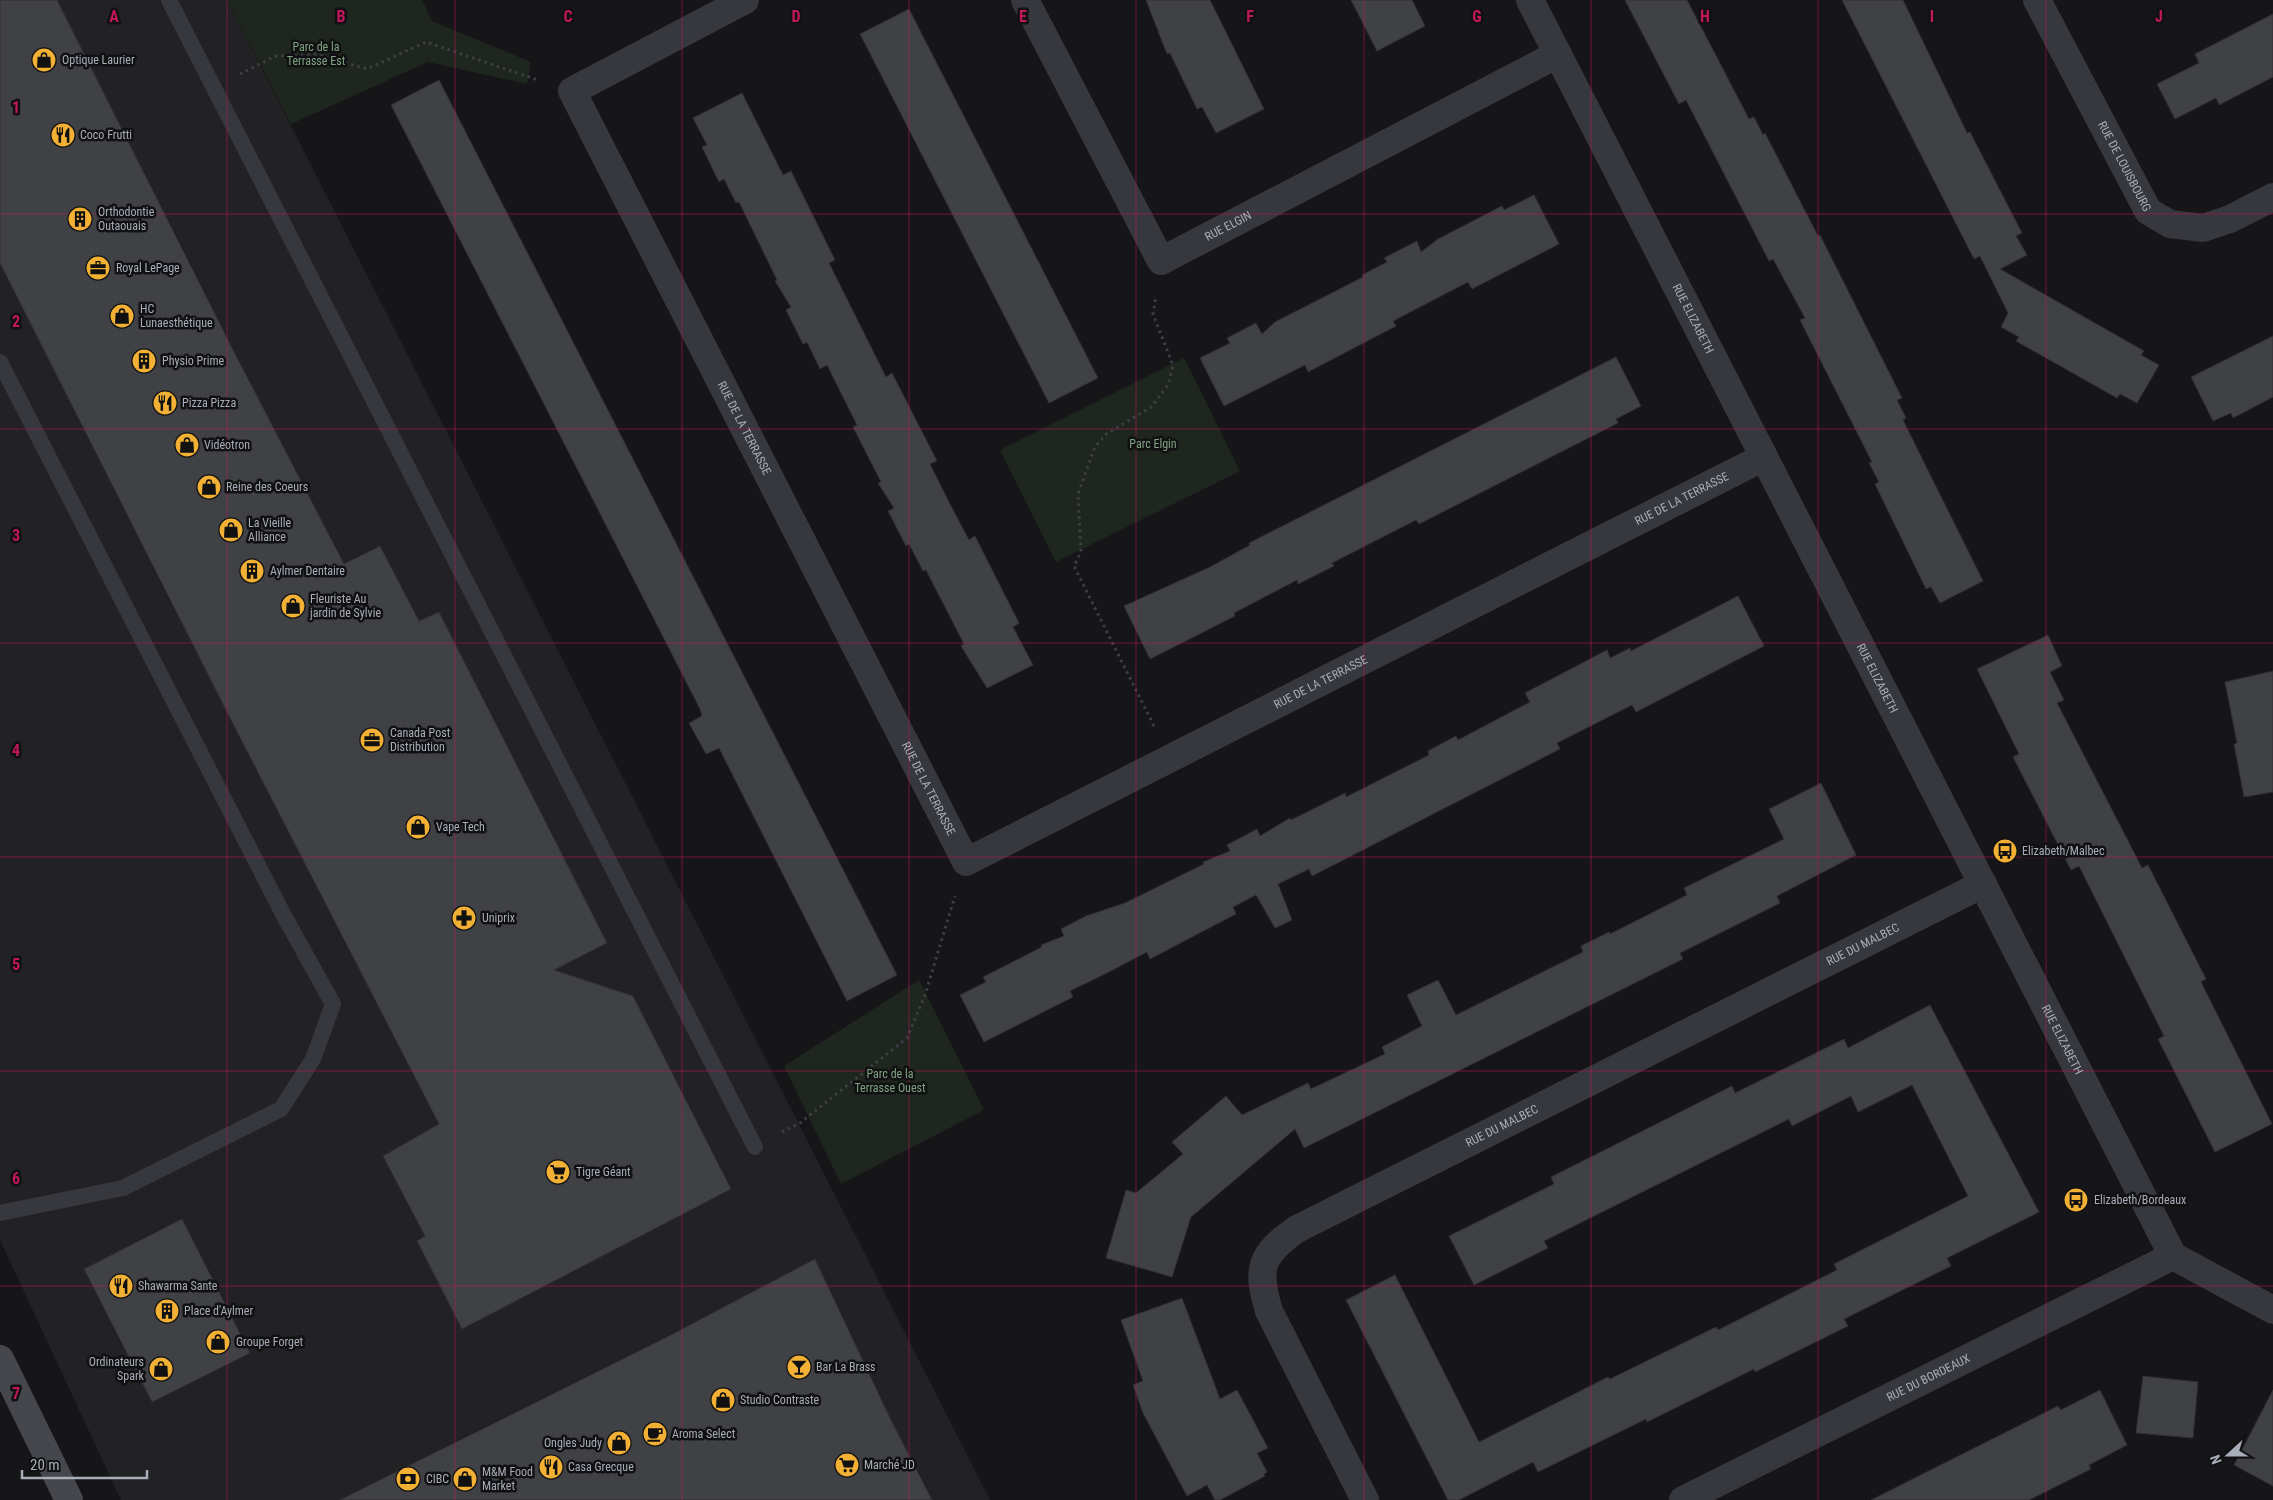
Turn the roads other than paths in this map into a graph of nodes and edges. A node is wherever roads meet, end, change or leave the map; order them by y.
1 (169, 0) edge
2 (745, 0) edge
3 (1024, 0) edge
4 (1530, 0) edge
5 (2037, 0) edge
6 (1558, 54) junction
7 (2273, 197) edge
8 (0, 362) edge
9 (1764, 456) junction
10 (1983, 884) junction
11 (755, 1147) road end
12 (0, 1213) edge
13 (2173, 1256) junction
14 (2273, 1310) edge
15 (0, 1359) edge
16 (69, 1500) edge
17 (1366, 1500) edge
18 (1682, 1500) edge

1 - 11 lane
2 - 9 street, RUE DE LA TERRASSE
3 - 6 street, RUE ELGIN
4 - 6 street, RUE ELIZABETH
5 - 7 street, RUE DE LOUISBOURG
6 - 9 street, RUE ELIZABETH
8 - 12 lane
9 - 10 street, RUE ELIZABETH
10 - 13 street, RUE ELIZABETH
10 - 17 street, RUE DU MALBEC
13 - 14 street
13 - 18 street, RUE DU BORDEAUX
15 - 16 main road

